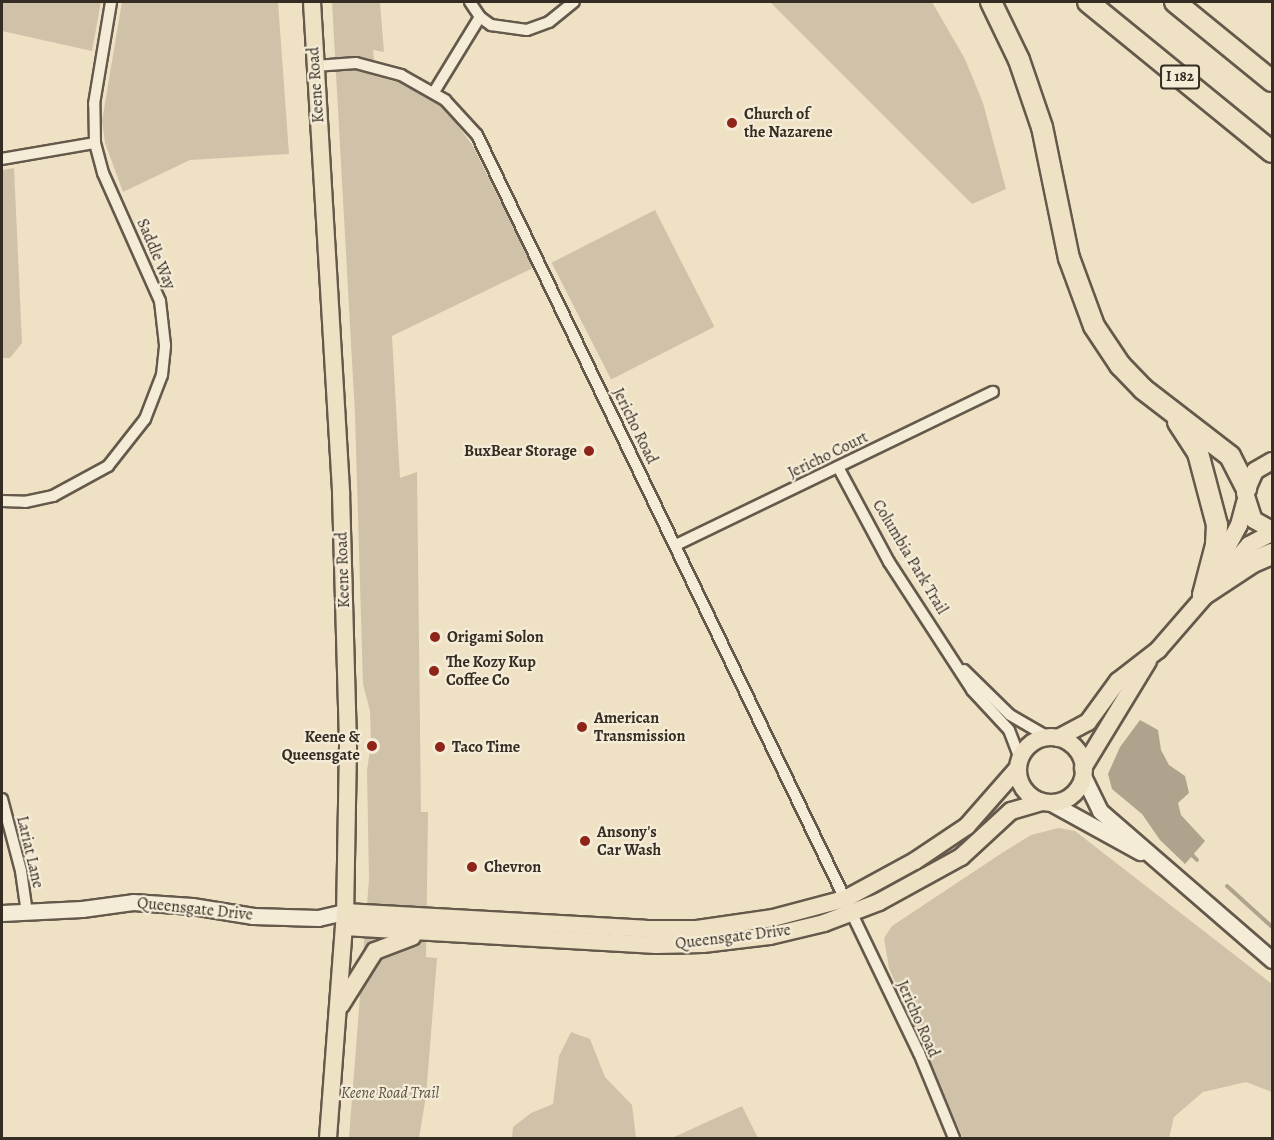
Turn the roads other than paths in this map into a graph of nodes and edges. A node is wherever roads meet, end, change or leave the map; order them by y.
1 (111, 2) edge
2 (312, 2) edge
3 (470, 2) edge
4 (574, 2) edge
5 (991, 2) edge
6 (1088, 2) edge
7 (1174, 2) edge
8 (480, 17) junction
9 (315, 66) junction
10 (1272, 81) edge
11 (434, 92) junction
12 (95, 143) junction
13 (1272, 152) edge
14 (2, 159) edge
15 (993, 392) dead end
16 (1172, 412) junction
17 (1272, 461) edge
18 (838, 467) junction
19 (1246, 495) junction
20 (2, 501) edge
21 (1272, 532) edge
22 (676, 545) junction
23 (1272, 554) edge
24 (1203, 595) junction
25 (1150, 658) junction
26 (956, 662) junction
27 (1053, 738) junction
28 (1019, 763) junction
29 (1083, 772) junction
30 (2, 799) edge
31 (1047, 802) junction
32 (1150, 857) junction
33 (849, 906) junction
34 (2, 913) edge
35 (27, 913) junction
36 (344, 920) junction
37 (424, 933) junction
38 (1272, 960) edge
39 (339, 1008) junction
40 (328, 1138) edge
41 (954, 1138) edge

1 - 12 street, Saddle Way
2 - 9 main road, Keene Road
3 - 8 street
4 - 8 street
5 - 16 highway
6 - 13 highway, I 182
7 - 10 highway
8 - 11 street
9 - 11 street, Jericho Road
9 - 36 main road, Keene Road
11 - 22 street, Jericho Road
12 - 14 street
12 - 20 street, Saddle Way
15 - 18 street, Jericho Court
16 - 19 highway
16 - 24 highway
17 - 19 main road
18 - 22 street, Jericho Court
18 - 26 street, Columbia Park Trail
19 - 21 main road
19 - 24 main road
21 - 24 main road
22 - 33 street, Jericho Road
23 - 24 highway
24 - 25 main road
25 - 27 main road
25 - 29 main road
26 - 27 street, Columbia Park Trail
26 - 28 street, Columbia Park Trail
27 - 28 main road
27 - 29 main road
28 - 31 main road
28 - 33 main road
29 - 31 main road
29 - 32 main road
30 - 35 street, Lariat Lane
31 - 32 main road
31 - 33 main road, Queensgate Drive
32 - 38 main road
33 - 36 main road, Queensgate Drive
33 - 37 main road, Queensgate Drive
33 - 41 street, Jericho Road
34 - 35 main road, Queensgate Drive
35 - 36 main road, Queensgate Drive
36 - 37 main road, Queensgate Drive
36 - 39 main road, Keene Road
37 - 39 main road
39 - 40 main road, Keene Road

